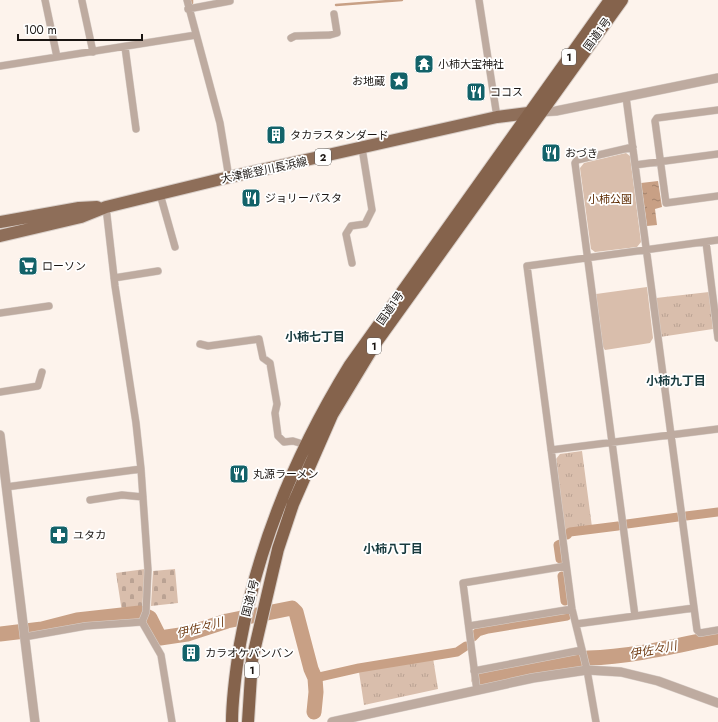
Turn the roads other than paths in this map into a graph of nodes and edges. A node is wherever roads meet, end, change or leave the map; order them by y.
1 (45, 0) edge
2 (187, 0) edge
3 (479, 0) edge
4 (610, 0) edge
5 (622, 0) edge
6 (82, 1) edge
7 (230, 1) dead end
8 (188, 9) junction
9 (334, 14) dead end
10 (196, 35) junction
11 (291, 38) dead end
12 (125, 47) junction
13 (93, 52) junction
14 (57, 57) junction
15 (0, 66) edge
16 (718, 78) edge
17 (626, 97) junction
18 (718, 110) edge
19 (541, 112) junction
20 (528, 114) junction
21 (497, 117) junction
22 (136, 130) dead end
23 (633, 147) junction
24 (362, 148) junction
25 (718, 154) edge
26 (660, 161) junction
27 (635, 165) junction
28 (229, 178) junction
29 (160, 194) junction
30 (718, 196) edge
31 (106, 207) junction
32 (0, 222) edge
33 (0, 236) edge
34 (718, 240) edge
35 (706, 242) junction
36 (175, 247) dead end
37 (646, 249) junction
38 (587, 258) junction
39 (352, 263) dead end
40 (158, 271) dead end
41 (114, 278) junction
42 (49, 306) dead end
43 (0, 313) edge
44 (718, 338) edge
45 (200, 344) dead end
46 (42, 372) dead end
47 (0, 392) edge
48 (718, 429) edge
49 (671, 435) junction
50 (0, 436) edge
51 (612, 442) junction
52 (306, 446) junction
53 (551, 450) junction
54 (141, 470) junction
55 (6, 488) junction
56 (143, 497) junction
57 (90, 500) dead end
58 (566, 566) junction
59 (694, 608) junction
60 (572, 609) junction
61 (635, 616) junction
62 (142, 621) junction
63 (576, 624) junction
64 (469, 626) junction
65 (718, 630) edge
66 (23, 633) junction
67 (582, 650) junction
68 (587, 670) junction
69 (474, 671) junction
70 (477, 691) junction
71 (718, 703) edge
72 (35, 722) edge
73 (172, 722) edge
74 (232, 722) edge
75 (248, 722) edge
76 (332, 722) edge
77 (596, 722) edge

1 - 14 street
2 - 8 street
3 - 21 street
4 - 20 highway, 国道1号 / 1
5 - 19 highway, 国道1号 / 1
6 - 13 street
7 - 8 street
8 - 10 street
9 - 11 street
10 - 12 street
10 - 28 street
12 - 13 street
12 - 22 street
13 - 14 street
14 - 15 street
16 - 17 street
17 - 19 street
17 - 23 street
18 - 26 street
19 - 20 main road, 大津能登川長浜線 / 2
19 - 75 highway, 国道1号 / 1
20 - 21 main road, 大津能登川長浜線 / 2
20 - 52 highway, 国道1号 / 1
21 - 24 main road, 大津能登川長浜線 / 2
23 - 27 street
23 - 38 street
24 - 28 main road, 大津能登川長浜線 / 2
24 - 39 street
25 - 26 street
26 - 27 street
26 - 30 street
27 - 37 street
28 - 29 main road, 大津能登川長浜線 / 2
29 - 31 main road, 大津能登川長浜線 / 2
29 - 36 street
31 - 32 main road, 大津能登川長浜線 / 2
31 - 33 main road, 大津能登川長浜線 / 2
31 - 41 street
34 - 35 street
35 - 37 street
35 - 44 street
37 - 38 street
37 - 49 street
38 - 51 street
38 - 53 street
40 - 41 street
41 - 54 street
42 - 43 street
45 - 52 street
46 - 47 street
48 - 49 street
49 - 51 street
49 - 59 street
50 - 55 street
51 - 53 street
51 - 61 street
52 - 74 highway, 国道1号 / 1
53 - 58 street
54 - 55 street
54 - 56 street
55 - 66 street
56 - 57 street
56 - 62 street
58 - 60 street
58 - 64 street
59 - 61 street
59 - 65 street
60 - 63 street
60 - 64 street
61 - 63 street
62 - 66 street
62 - 73 street
63 - 67 street
64 - 69 street
66 - 72 street
67 - 68 street
67 - 69 street
68 - 70 street
68 - 71 street
68 - 77 street
69 - 70 street
70 - 76 street

